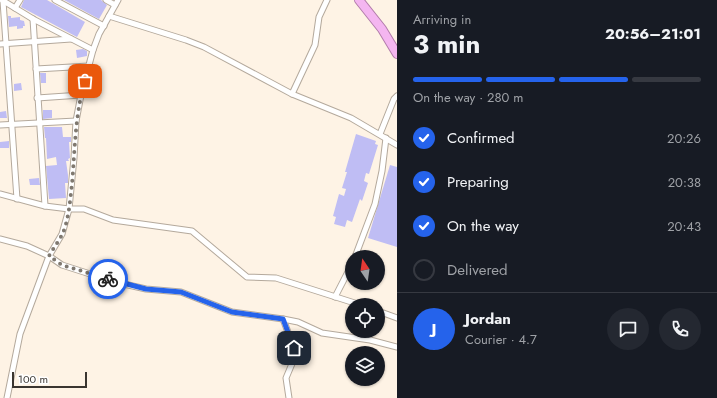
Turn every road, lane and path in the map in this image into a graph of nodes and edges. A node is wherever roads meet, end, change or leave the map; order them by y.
1 (2, 0) edge
2 (20, 0) edge
3 (55, 0) edge
4 (106, 0) edge
5 (327, 0) edge
6 (359, 0) edge
7 (116, 2) edge
8 (15, 8) junction
9 (109, 16) junction
10 (33, 19) junction
11 (104, 26) junction
12 (71, 39) junction
13 (35, 41) junction
14 (3, 44) edge
15 (93, 50) junction
16 (397, 54) edge
17 (89, 66) junction
18 (36, 69) junction
19 (292, 94) junction
20 (80, 95) junction
21 (397, 96) edge
22 (37, 98) junction
23 (76, 121) junction
24 (39, 123) junction
25 (11, 124) junction
26 (0, 125) edge
27 (380, 134) junction
28 (386, 138) junction
29 (397, 144) edge
30 (0, 194) edge
31 (17, 199) junction
32 (45, 206) junction
33 (69, 209) junction
34 (0, 239) edge
35 (358, 250) edge
36 (49, 256) junction
37 (345, 278) edge
38 (336, 297) junction
39 (345, 300) edge
40 (385, 314) edge
41 (397, 318) edge
42 (283, 319) junction
43 (397, 347) edge
44 (7, 398) edge
45 (289, 398) edge

1 - 8 street
1 - 14 street
2 - 8 street
3 - 11 street
4 - 7 street
5 - 19 street
6 - 16 highway
7 - 9 street
8 - 10 street
9 - 11 street
9 - 19 street
10 - 12 street
10 - 13 street
11 - 15 street
12 - 13 street
12 - 15 street
13 - 14 street
13 - 18 street
14 - 25 street
15 - 17 street
17 - 18 street
17 - 20 street
18 - 22 street
19 - 27 street
20 - 22 street
20 - 23 street
21 - 27 street
22 - 24 street
23 - 24 street
23 - 33 street
24 - 25 street
24 - 32 street
25 - 26 street
25 - 31 street
27 - 28 street
28 - 29 street
28 - 35 street
30 - 31 street
31 - 32 street
32 - 33 street
33 - 36 street
33 - 38 street
34 - 36 street
36 - 42 street
36 - 44 street
37 - 38 street
38 - 39 street
40 - 41 street
42 - 43 street
42 - 45 street

